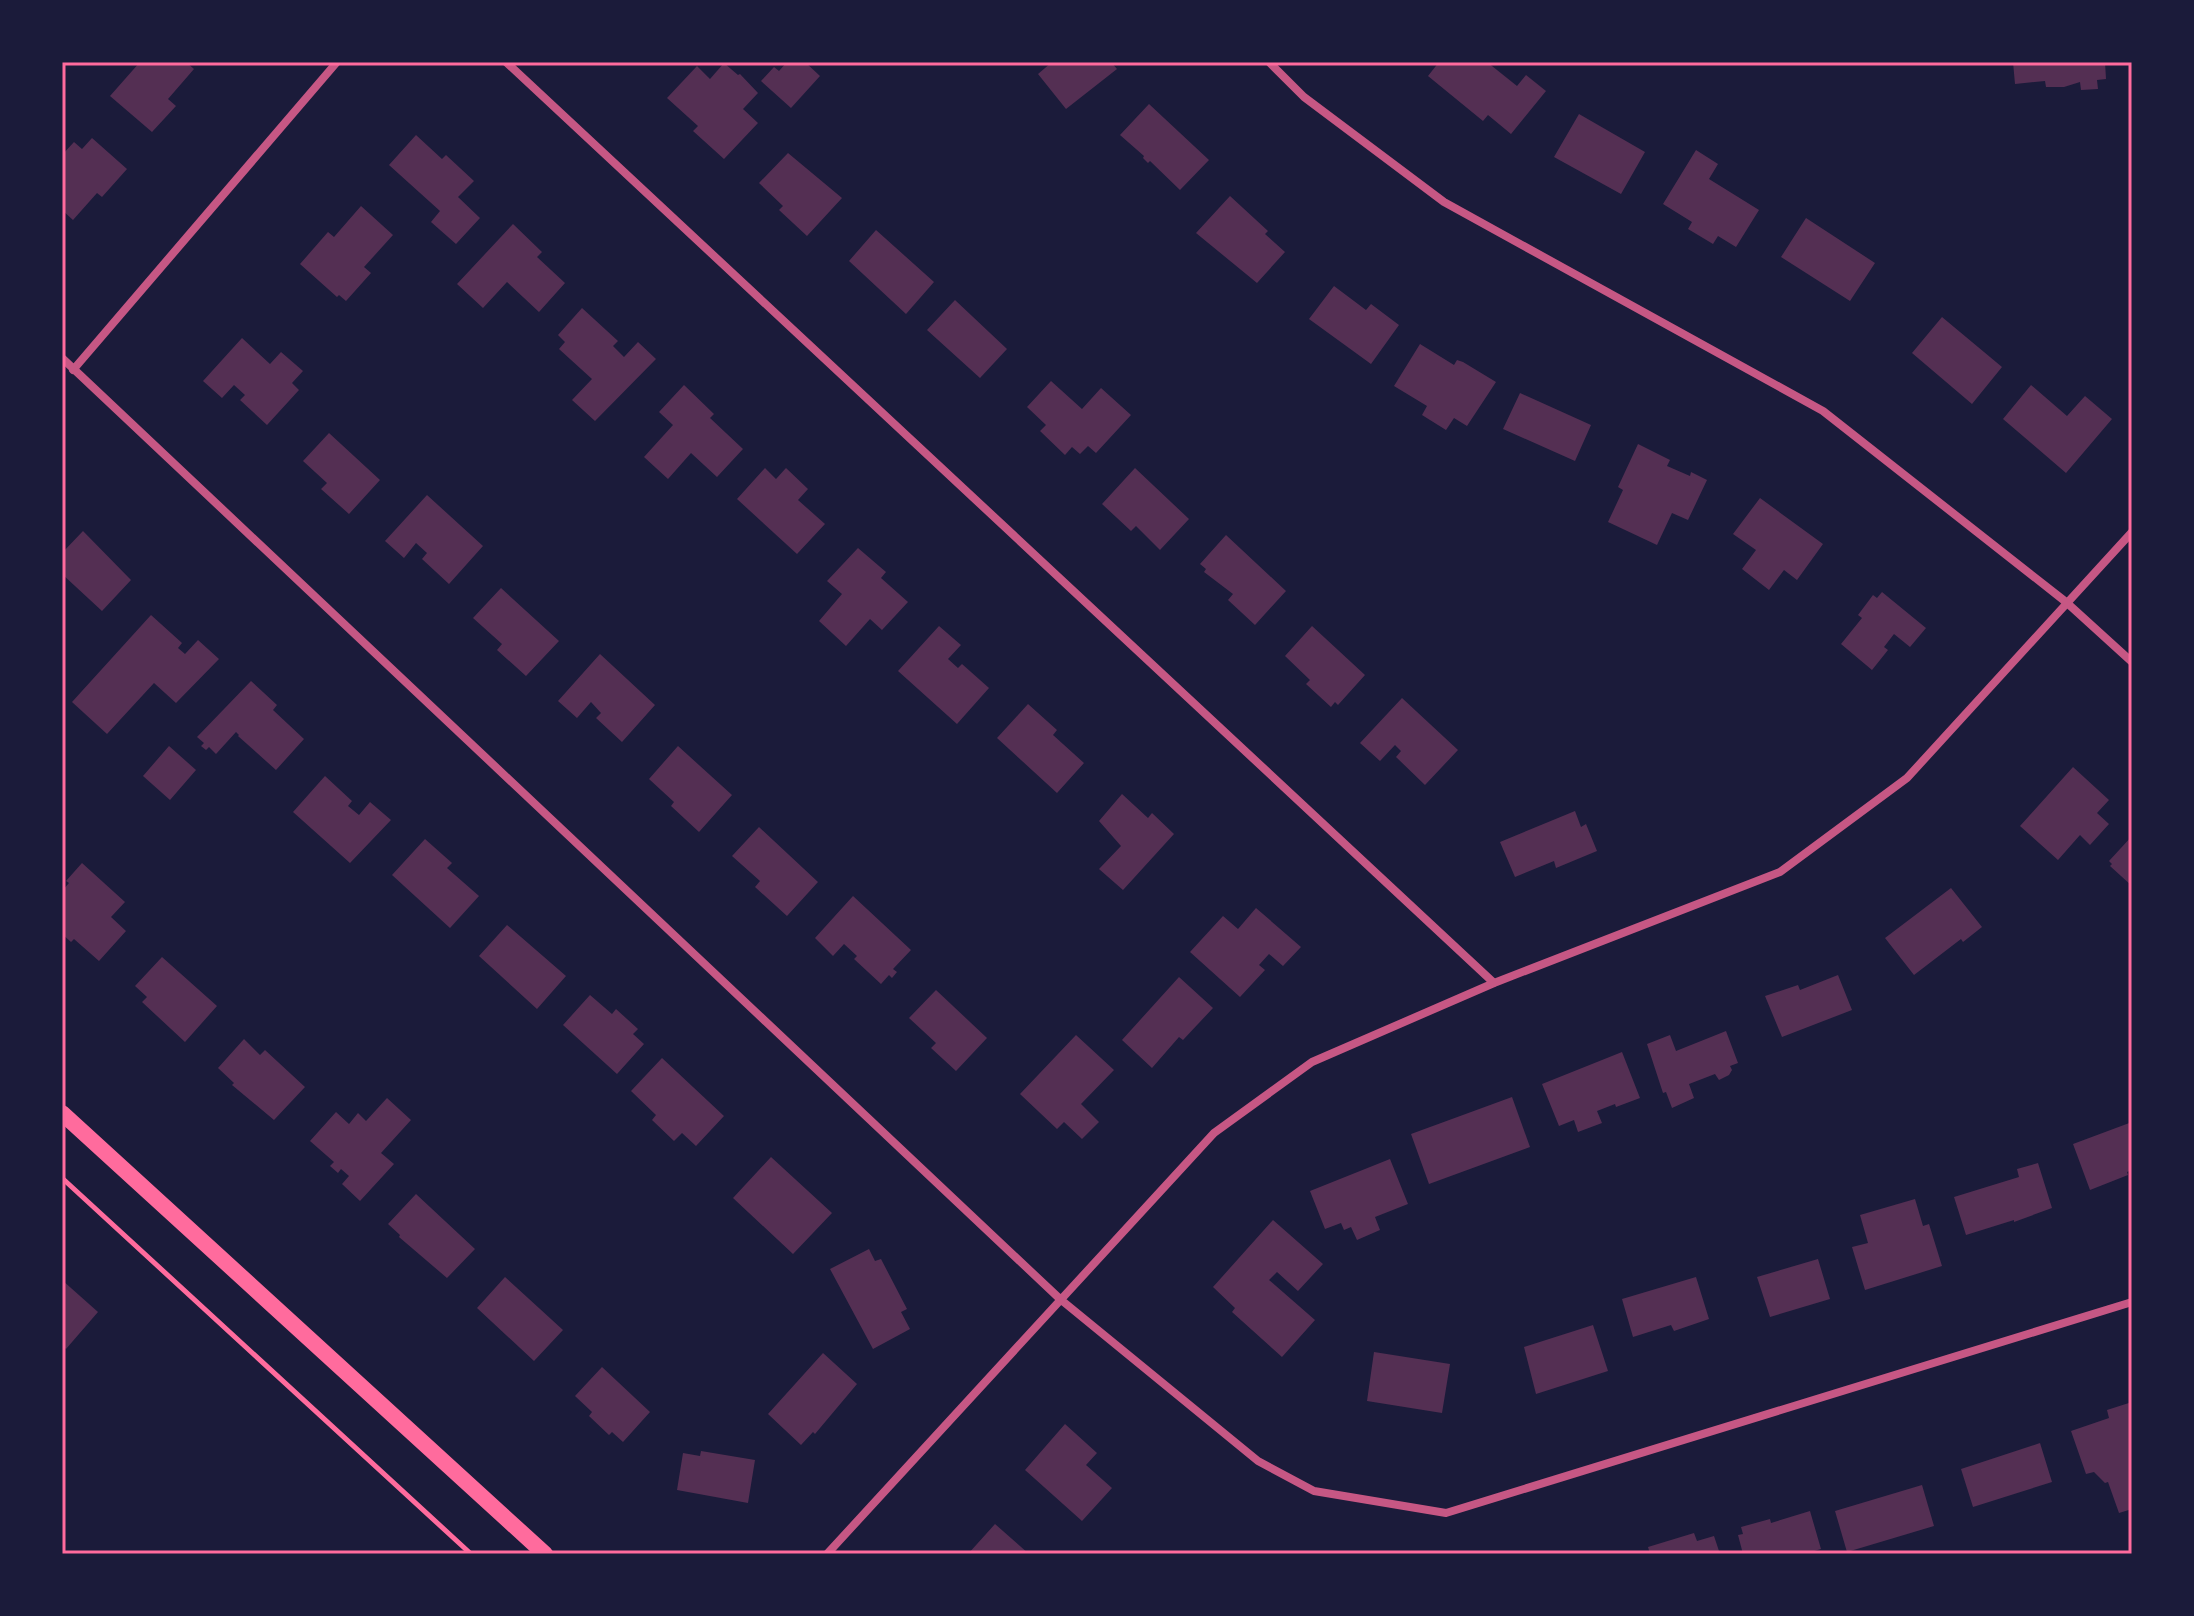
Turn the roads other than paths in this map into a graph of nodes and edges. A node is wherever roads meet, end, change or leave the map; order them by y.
1 (337, 62) edge
2 (506, 62) edge
3 (1269, 62) edge
4 (62, 358) edge
5 (73, 370) junction
6 (2132, 532) edge
7 (2066, 602) junction
8 (2132, 662) edge
9 (1494, 983) junction
10 (62, 1113) edge
11 (1060, 1299) junction
12 (2132, 1302) edge
13 (545, 1554) edge
14 (827, 1554) edge

1 - 5 street
2 - 9 street
3 - 7 street
4 - 5 street
5 - 11 street
6 - 7 street
7 - 8 street
7 - 9 street
9 - 11 street
10 - 13 main road
11 - 12 street
11 - 14 street

